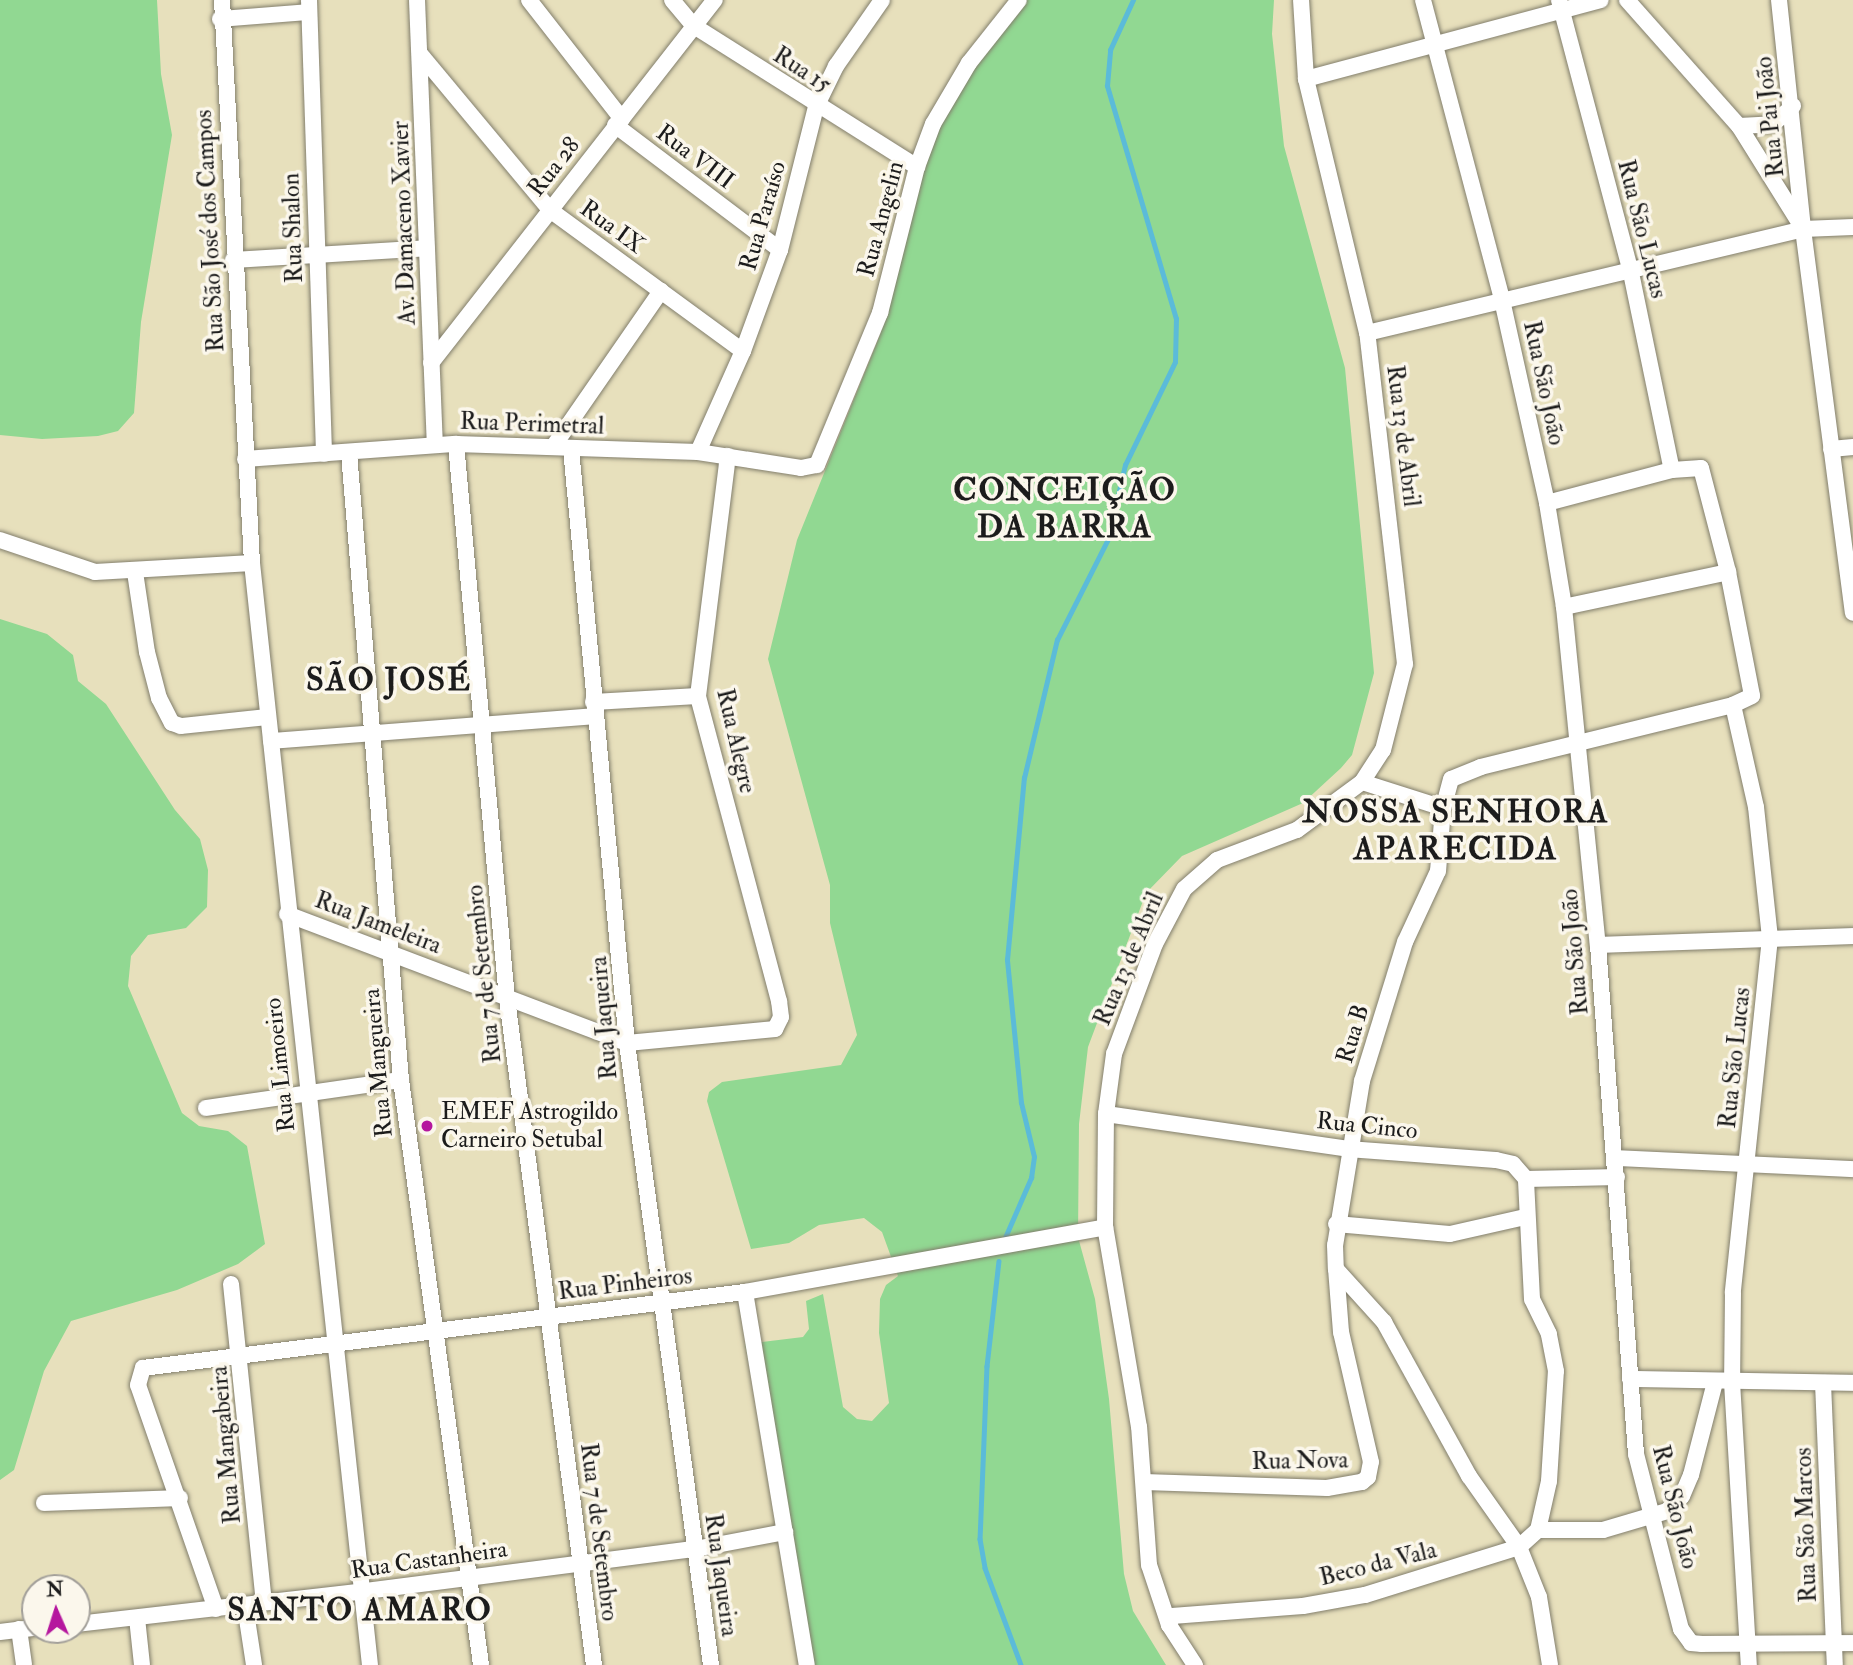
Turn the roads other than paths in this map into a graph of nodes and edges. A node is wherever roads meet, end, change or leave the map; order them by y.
1 (222, 0) edge
2 (418, 0) edge
3 (529, 0) edge
4 (672, 0) edge
5 (715, 0) edge
6 (882, 0) edge
7 (1019, 0) edge
8 (1301, 0) edge
9 (1423, 0) edge
10 (1601, 0) edge
11 (1627, 0) edge
12 (1779, 0) edge
13 (309, 6) edge
14 (1560, 6) edge
15 (220, 19) junction
16 (694, 26) junction
17 (1435, 47) junction
18 (421, 55) junction
19 (1306, 79) junction
20 (1793, 106) junction
21 (816, 107) junction
22 (619, 122) junction
23 (1739, 126) junction
24 (917, 167) junction
25 (550, 210) junction
26 (1853, 227) edge
27 (1803, 229) junction
28 (427, 248) junction
29 (780, 250) junction
30 (316, 257) junction
31 (233, 260) junction
32 (1630, 268) junction
33 (661, 291) junction
34 (1502, 300) junction
35 (1367, 333) junction
36 (743, 351) junction
37 (431, 363) junction
38 (456, 444) junction
39 (435, 445) junction
40 (553, 447) junction
41 (1853, 447) edge
42 (571, 449) junction
43 (1831, 449) junction
44 (698, 452) junction
45 (349, 453) junction
46 (324, 454) junction
47 (728, 456) junction
48 (244, 459) junction
49 (817, 465) joint
50 (1672, 470) junction
51 (1547, 503) junction
52 (0, 540) edge
53 (252, 563) junction
54 (135, 572) junction
55 (1728, 572) junction
56 (1564, 607) junction
57 (1853, 613) edge
58 (698, 696) junction
59 (1733, 705) junction
60 (594, 709) junction
61 (267, 717) junction
62 (485, 725) junction
63 (373, 731) junction
64 (271, 741) junction
65 (1576, 743) junction
66 (1362, 782) junction
67 (1443, 808) junction
68 (287, 914) junction
69 (1853, 936) edge
70 (1770, 938) junction
71 (1598, 945) junction
72 (391, 951) junction
73 (507, 999) junction
74 (775, 1029) joint
75 (627, 1043) junction
76 (401, 1080) junction
77 (306, 1096) junction
78 (206, 1108) dead end
79 (1106, 1114) junction
80 (1348, 1149) junction
81 (1616, 1158) junction
82 (1745, 1165) junction
83 (1853, 1169) edge
84 (1617, 1177) junction
85 (1526, 1179) junction
86 (1525, 1217) junction
87 (1336, 1224) junction
88 (1105, 1227) junction
89 (1336, 1269) junction
90 (231, 1284) dead end
91 (745, 1292) junction
92 (659, 1302) junction
93 (548, 1317) junction
94 (432, 1329) junction
95 (334, 1341) junction
96 (240, 1353) junction
97 (1630, 1379) junction
98 (1724, 1382) junction
99 (1823, 1383) junction
100 (1853, 1383) edge
101 (1144, 1482) junction
102 (180, 1499) junction
103 (44, 1503) dead end
104 (1655, 1518) junction
105 (1538, 1530) junction
106 (785, 1532) junction
107 (1519, 1547) junction
108 (695, 1549) junction
109 (580, 1563) junction
110 (469, 1577) junction
111 (358, 1592) junction
112 (264, 1602) junction
113 (246, 1606) junction
114 (216, 1609) junction
115 (137, 1618) junction
116 (91, 1623) edge
117 (1169, 1625) junction
118 (21, 1629) edge
119 (0, 1632) edge
120 (1834, 1642) junction
121 (1747, 1643) junction
122 (1853, 1643) edge
123 (26, 1644) edge
124 (24, 1665) edge
125 (142, 1665) edge
126 (254, 1665) edge
127 (370, 1665) edge
128 (481, 1665) edge
129 (594, 1665) edge
130 (711, 1665) edge
131 (807, 1665) edge
132 (1195, 1665) edge
133 (1550, 1665) edge
134 (1749, 1665) edge
135 (1835, 1665) edge

1 - 15 street, Rua São José dos Campos
2 - 18 street, Av. Damaceno Xavier
3 - 22 street, Rua VIII
4 - 16 street, Rua 15
5 - 16 street, Rua 28
6 - 21 street, Rua Paraíso
7 - 24 street, Rua Angelin
8 - 19 street, Rua 13 de Abril
9 - 17 street, Rua São João
10 - 14 street
11 - 23 street
12 - 20 street, Rua Pai João
13 - 15 street
13 - 30 street, Rua Shalon
14 - 17 street
14 - 32 street, Rua São Lucas
15 - 31 street, Rua São José dos Campos
16 - 21 street, Rua 15
16 - 22 street, Rua 28
17 - 19 street
17 - 34 street, Rua São João
18 - 25 street, Rua IX
18 - 28 street, Av. Damaceno Xavier
19 - 35 street, Rua 13 de Abril
20 - 23 street
20 - 27 street, Rua Pai João
21 - 24 street, Rua 15
21 - 29 street, Rua Paraíso
22 - 25 street, Rua 28
22 - 29 street, Rua VIII
23 - 27 street
24 - 49 street, Rua Angelin
25 - 33 street, Rua IX
25 - 37 street, Rua 28
26 - 27 street
27 - 32 street
27 - 43 street, Rua Pai João
28 - 30 street
28 - 37 street, Av. Damaceno Xavier
29 - 36 street, Rua Paraíso
30 - 31 street
30 - 46 street, Rua Shalon
31 - 48 street, Rua São José dos Campos
32 - 34 street
32 - 50 street, Rua São Lucas
33 - 36 street, Rua IX
33 - 40 street
34 - 35 street
34 - 51 street, Rua São João
35 - 66 street, Rua 13 de Abril
36 - 44 street, Rua Paraíso
37 - 39 street, Av. Damaceno Xavier
38 - 39 street, Rua Perimetral
38 - 40 street, Rua Perimetral
38 - 62 street, Rua 7 de Setembro
39 - 45 street, Rua Perimetral
40 - 42 street, Rua Perimetral
41 - 43 street
42 - 44 street, Rua Perimetral
42 - 60 street, Rua Jaqueira
43 - 57 street, Rua Pai João
44 - 47 street, Rua Perimetral
45 - 46 street, Rua Perimetral
45 - 63 street, Rua Mangueira
46 - 48 street, Rua Perimetral
47 - 49 street, Rua Perimetral
47 - 58 street, Rua Alegre
48 - 53 street, Rua Limoeiro
50 - 51 street
50 - 55 street
51 - 56 street, Rua São João
52 - 54 street
53 - 54 street
53 - 61 street, Rua Limoeiro
54 - 61 street
55 - 56 street
55 - 59 street
56 - 65 street, Rua São João
58 - 60 street
58 - 74 street, Rua Alegre
59 - 65 street, Rua B
59 - 70 street, Rua São Lucas
60 - 62 street
60 - 75 street, Rua Jaqueira
61 - 64 street, Rua Limoeiro
62 - 63 street
62 - 73 street, Rua 7 de Setembro
63 - 64 street
63 - 72 street, Rua Mangueira
64 - 68 street, Rua Limoeiro
65 - 67 street, Rua B
65 - 71 street, Rua São João
66 - 67 street
66 - 79 street, Rua 13 de Abril
67 - 80 street, Rua B
68 - 72 street, Rua Jameleira
68 - 77 street, Rua Limoeiro
69 - 70 street
70 - 71 street
70 - 82 street, Rua São Lucas
71 - 81 street, Rua São João
72 - 73 street, Rua Jameleira
72 - 76 street, Rua Mangueira
73 - 75 street, Rua Jameleira
73 - 93 street, Rua 7 de Setembro
74 - 75 street, Rua Jameleira
75 - 92 street, Rua Jaqueira
76 - 77 street
76 - 94 street, Rua Mangueira
77 - 78 street
77 - 95 street, Rua Limoeiro
79 - 80 street, Rua Cinco
79 - 88 street, Rua 13 de Abril
80 - 85 street, Rua Cinco
80 - 87 street, Rua B
81 - 82 street
81 - 84 street, Rua São João
82 - 83 street
82 - 98 street, Rua São Lucas
84 - 85 street
84 - 97 street, Rua São João
85 - 86 street
86 - 87 street
86 - 105 street
87 - 89 street, Rua B
88 - 91 street, Rua Pinheiros
88 - 101 street, Rua 13 de Abril
89 - 101 street, Rua Nova
89 - 107 street
90 - 96 street, Rua Mangabeira
91 - 92 street, Rua Pinheiros
91 - 106 street
92 - 93 street, Rua Pinheiros
92 - 108 street, Rua Jaqueira
93 - 94 street, Rua Pinheiros
93 - 109 street, Rua 7 de Setembro
94 - 95 street, Rua Pinheiros
94 - 110 street, Rua Mangueira
95 - 96 street, Rua Pinheiros
95 - 111 street, Rua Limoeiro
96 - 102 street, Rua Pinheiros
96 - 112 street, Rua Mangabeira
97 - 98 street
97 - 104 street, Rua São João
98 - 99 street
98 - 104 street
98 - 121 street, Rua São Lucas
99 - 100 street
99 - 120 street, Rua São Marcos
101 - 117 street, Rua 13 de Abril
102 - 103 street
102 - 114 street
104 - 105 street
104 - 121 street, Rua São João
105 - 107 street
106 - 108 street, Rua Castanheira
106 - 131 street
107 - 117 street, Beco da Vala
107 - 133 street
108 - 109 street, Rua Castanheira
108 - 130 street, Rua Jaqueira
109 - 110 street, Rua Castanheira
109 - 129 street, Rua 7 de Setembro
110 - 111 street, Rua Castanheira
110 - 128 street, Rua Mangueira
111 - 112 street, Rua Castanheira
111 - 127 street, Rua Limoeiro
112 - 113 street, Rua Castanheira
113 - 114 street, Rua Castanheira
113 - 126 street
114 - 115 street, Rua Castanheira
115 - 116 street, Rua Castanheira
115 - 125 street
117 - 132 street, Rua 13 de Abril
118 - 119 street
120 - 121 street
120 - 122 street
120 - 135 street, Rua São Marcos
121 - 134 street, Rua São Lucas
123 - 124 street

